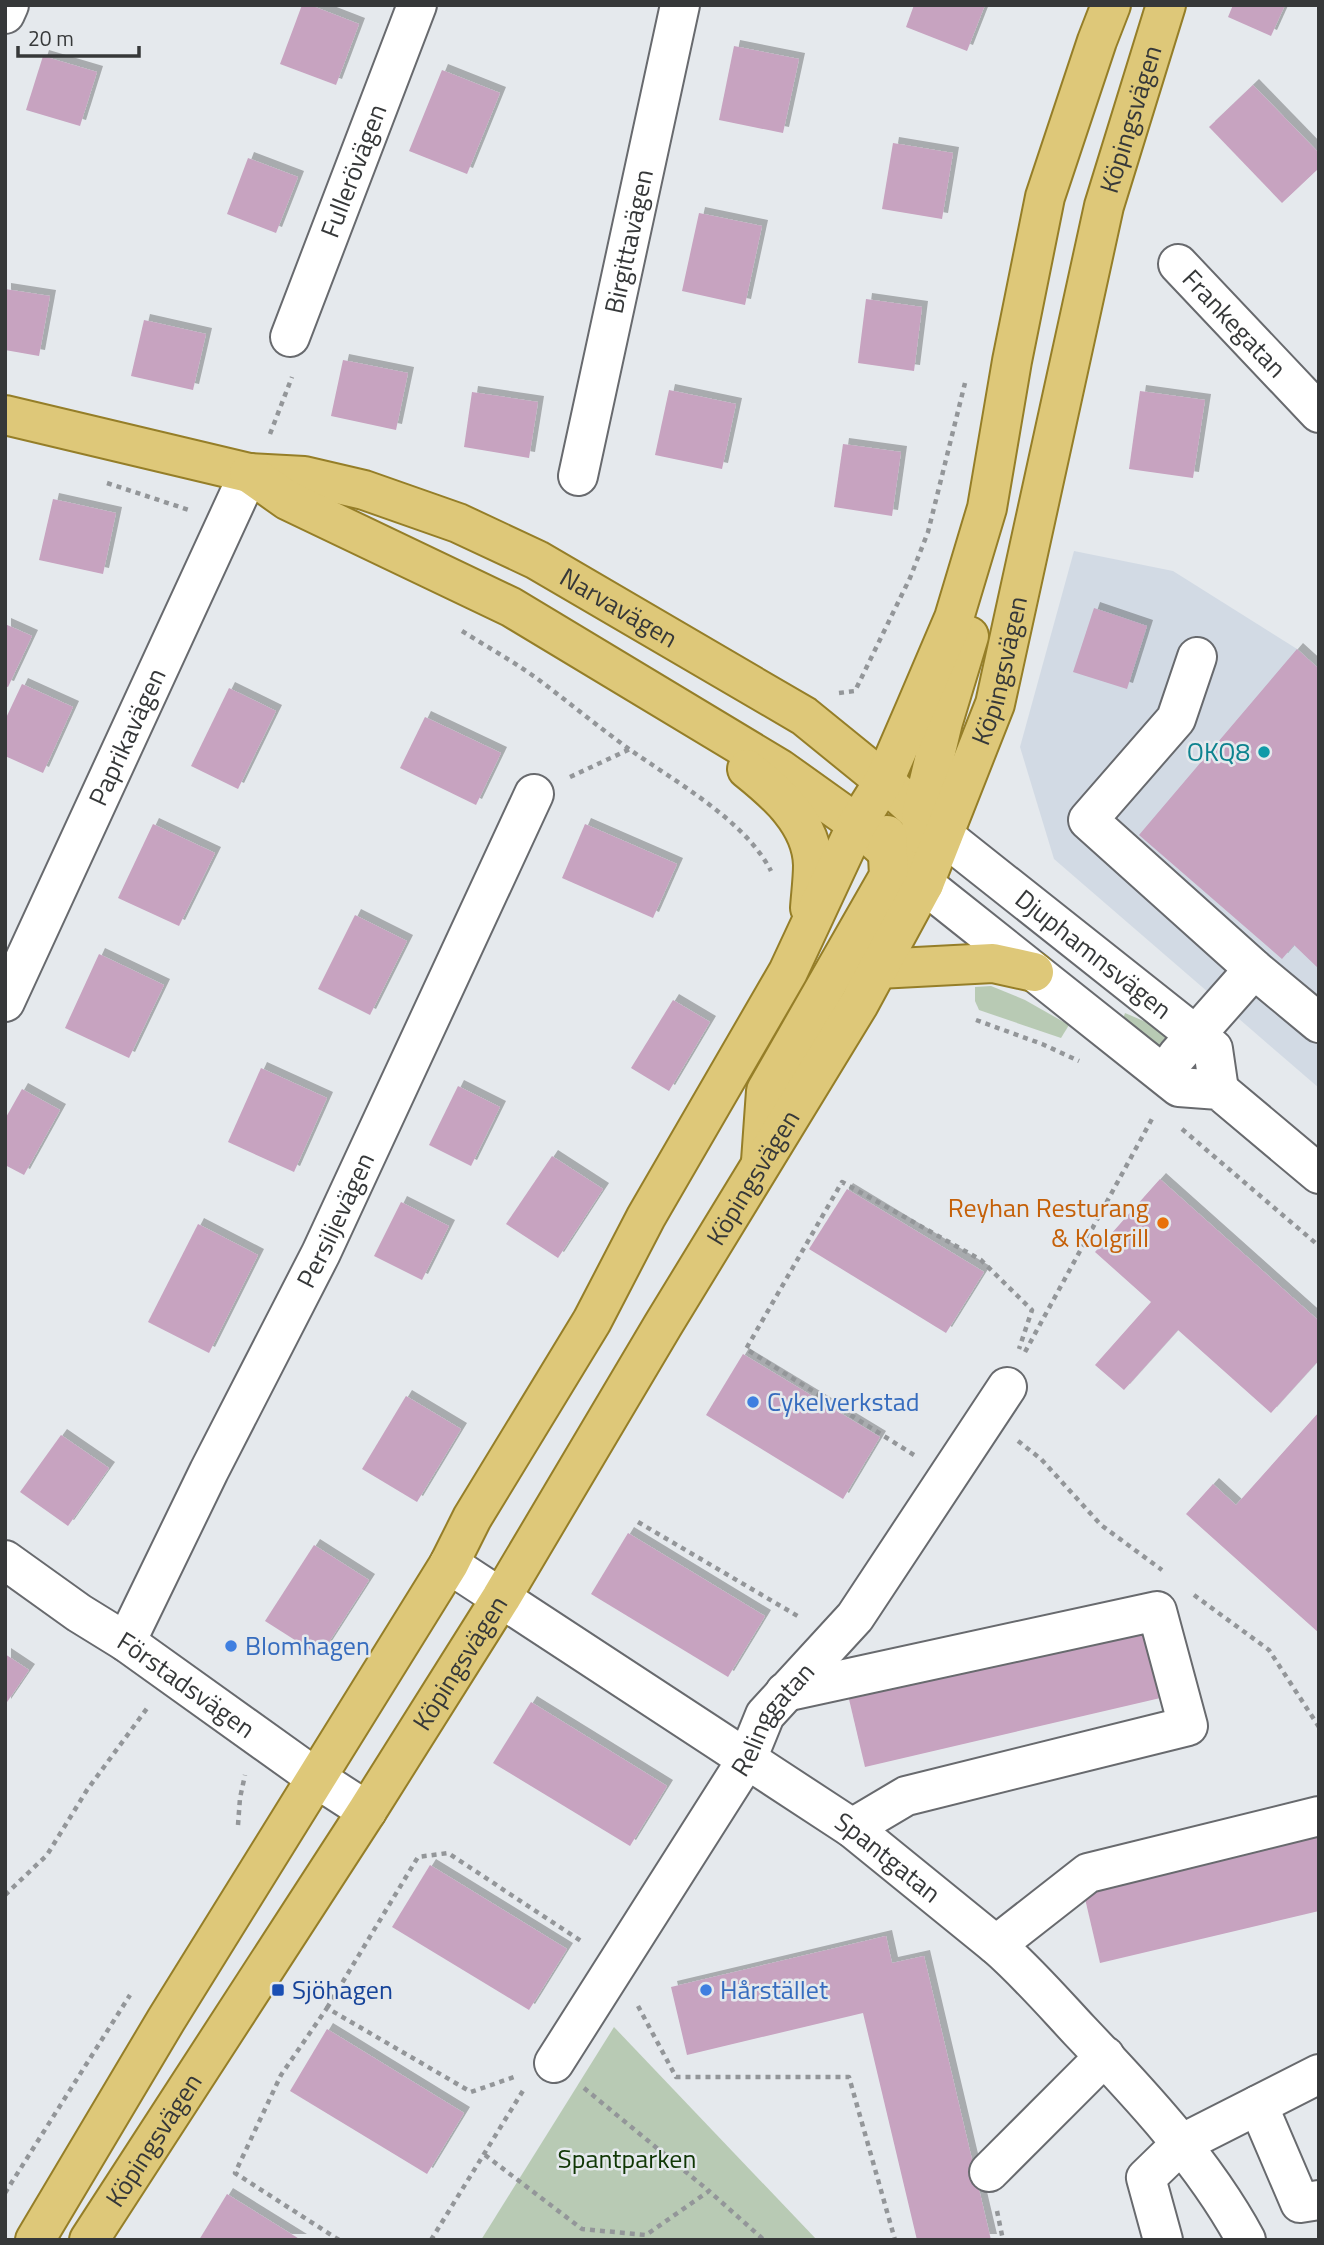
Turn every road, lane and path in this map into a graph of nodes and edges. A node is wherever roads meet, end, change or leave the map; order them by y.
1 (9, 5) edge
2 (417, 5) edge
3 (680, 5) edge
4 (1111, 5) edge
5 (1166, 5) edge
6 (5, 14) edge
7 (1178, 264) dead end
8 (290, 337) joint
9 (1319, 413) edge
10 (5, 415) edge
11 (249, 473) junction
12 (578, 476) dead end
13 (98, 480) dead end
14 (987, 508) junction
15 (226, 523) junction
16 (456, 628) dead end
17 (1197, 657) dead end
18 (732, 740) junction
19 (630, 749) junction
20 (884, 780) junction
21 (534, 794) joint
22 (858, 824) junction
23 (932, 825) junction
24 (754, 845) dead end
25 (888, 851) junction
26 (924, 884) junction
27 (808, 930) junction
28 (878, 969) junction
29 (1254, 970) junction
30 (1034, 972) junction
31 (5, 1002) edge
32 (976, 1020) dead end
33 (1319, 1023) edge
34 (1196, 1037) junction
35 (1084, 1063) dead end
36 (1160, 1090) junction
37 (1219, 1090) junction
38 (1178, 1125) dead end
39 (761, 1167) junction
40 (1319, 1174) edge
41 (1319, 1246) edge
42 (997, 1401) junction
43 (948, 1476) junction
44 (638, 1522) dead end
45 (5, 1560) edge
46 (449, 1564) junction
47 (1168, 1575) dead end
48 (1191, 1592) dead end
49 (501, 1598) junction
50 (835, 1639) junction
51 (126, 1642) junction
52 (785, 1692) junction
53 (153, 1701) dead end
54 (1319, 1727) edge
55 (257, 1736) junction
56 (747, 1759) junction
57 (316, 1778) junction
58 (367, 1811) junction
59 (1319, 1816) edge
60 (852, 1828) junction
61 (231, 1837) dead end
62 (5, 1895) edge
63 (996, 1945) junction
64 (617, 1965) junction
65 (136, 1986) dead end
66 (327, 2008) junction
67 (1105, 2056) junction
68 (554, 2063) junction
69 (1319, 2074) edge
70 (1258, 2105) junction
71 (1181, 2144) junction
72 (485, 2155) junction
73 (989, 2172) dead end
74 (709, 2191) junction
75 (5, 2193) edge
76 (1319, 2200) edge
77 (35, 2240) edge
78 (89, 2240) edge
79 (339, 2240) edge
80 (431, 2240) edge
81 (764, 2240) edge
82 (895, 2240) edge
83 (1163, 2240) edge
84 (1246, 2240) edge

1 - 6 street
2 - 8 street, Fullerövägen
3 - 12 street, Birgittavägen
4 - 14 main road, Köpingsvägen
5 - 23 main road, Köpingsvägen
7 - 9 street, Frankegatan
8 - 11 path
10 - 11 main road, Narvavägen
11 - 15 street, Paprikavägen
11 - 18 main road, Narvavägen
11 - 20 main road, Narvavägen
13 - 15 path
14 - 20 main road, Köpingsvägen
14 - 23 main road
15 - 31 street, Paprikavägen
16 - 19 path
17 - 29 street
18 - 22 main road, Narvavägen
18 - 27 main road
19 - 21 path
19 - 24 path
20 - 22 main road, Köpingsvägen
20 - 23 main road, Narvavägen
20 - 25 main road
21 - 51 street, Persiljevägen
22 - 25 main road, Narvavägen
22 - 27 main road, Köpingsvägen
23 - 26 main road, Köpingsvägen
23 - 34 street, Djuphamnsvägen
25 - 26 main road, Narvavägen
25 - 39 main road
26 - 28 main road, Köpingsvägen
26 - 30 street, Djuphamnsvägen
27 - 46 main road, Köpingsvägen
28 - 30 main road
28 - 39 main road, Köpingsvägen
29 - 33 street
29 - 34 street
30 - 36 street, Djuphamnsvägen
32 - 35 path
34 - 36 street
34 - 37 street, Djuphamnsvägen
36 - 37 street, Djuphamnsvägen
36 - 42 path
37 - 40 street
38 - 41 path
39 - 49 main road, Köpingsvägen
42 - 43 street, Relinggatan
42 - 43 path
42 - 47 path
43 - 50 street, Relinggatan
44 - 50 path
45 - 51 street, Förstadsvägen
46 - 49 street, Spantgatan
46 - 57 main road, Köpingsvägen
48 - 54 path
49 - 56 street, Spantgatan
49 - 58 main road, Köpingsvägen
50 - 52 street, Relinggatan
51 - 55 street, Förstadsvägen
52 - 56 street, Relinggatan
52 - 60 street
53 - 62 path
55 - 57 street, Förstadsvägen
55 - 61 path
56 - 60 street, Spantgatan
56 - 64 street, Relinggatan
57 - 58 street, Förstadsvägen
57 - 77 main road, Köpingsvägen
58 - 78 main road, Köpingsvägen
59 - 63 street
60 - 63 street, Spantgatan
63 - 67 street, Spantgatan
64 - 66 path
64 - 68 street, Relinggatan
64 - 82 path
65 - 75 path
66 - 68 path
66 - 79 path
67 - 71 street, Spantgatan
67 - 73 street
68 - 72 path
68 - 74 path
69 - 70 street
70 - 71 street
70 - 76 street
71 - 83 street
71 - 84 street, Spantgatan
72 - 74 path
72 - 80 path
74 - 81 path

